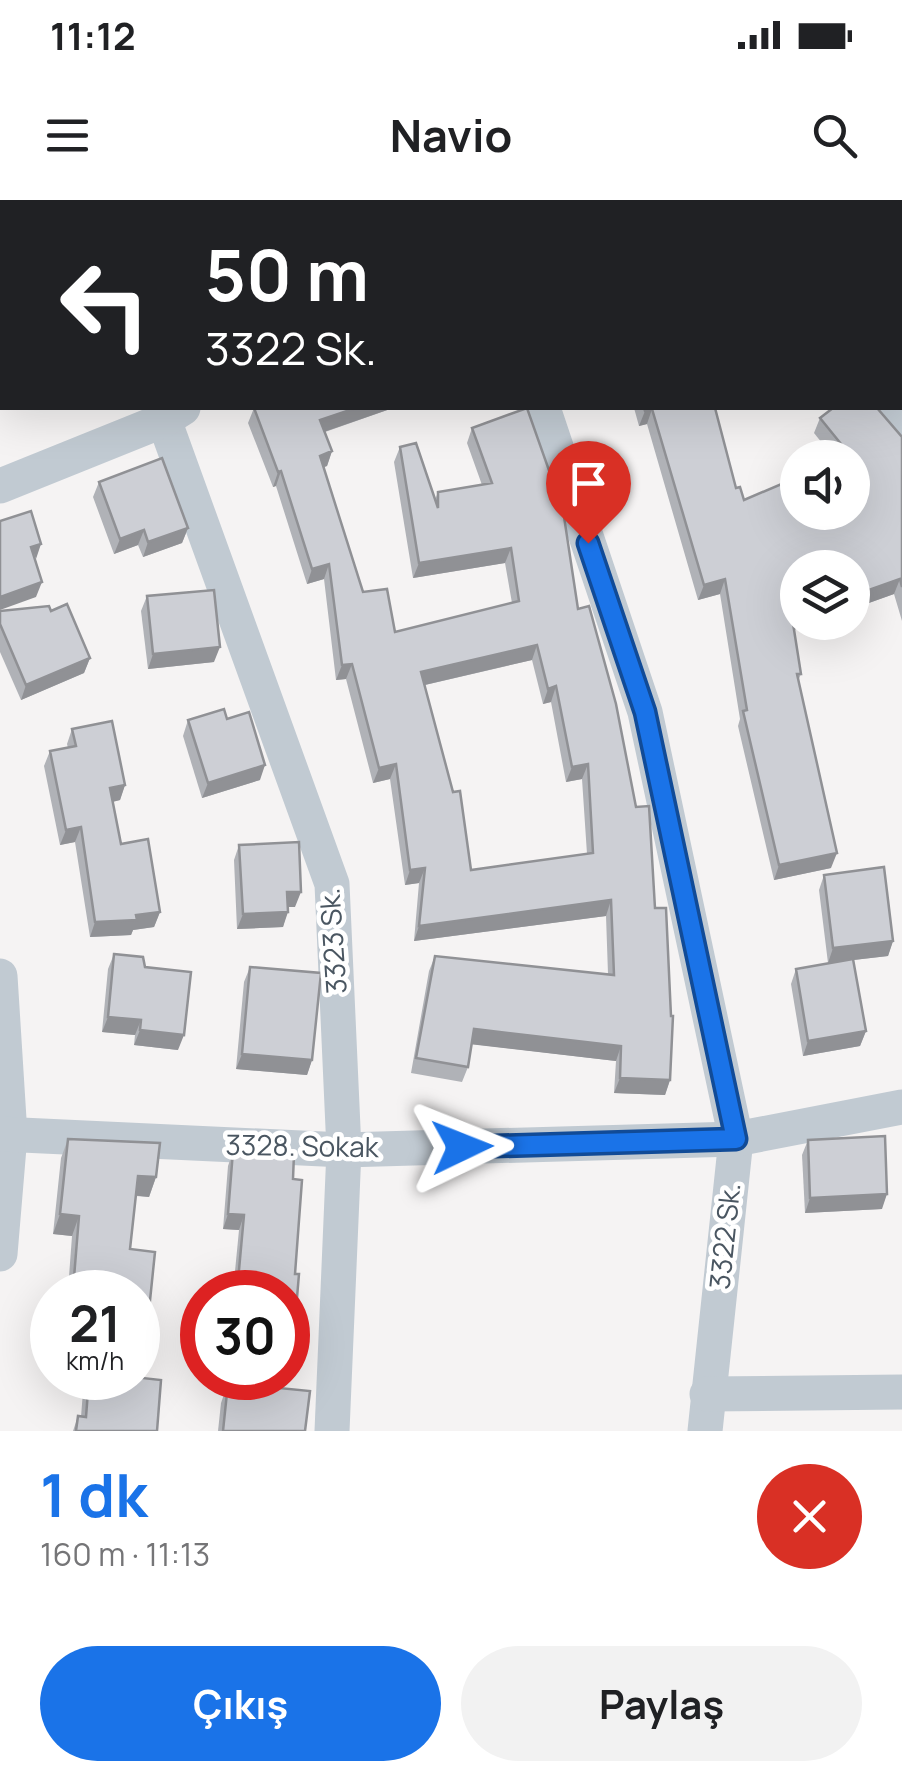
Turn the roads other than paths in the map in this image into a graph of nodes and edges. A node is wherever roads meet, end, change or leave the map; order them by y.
1 (544, 410) edge
2 (174, 414) edge
3 (0, 486) edge
4 (0, 976) edge
5 (902, 1107) edge
6 (5, 1134) edge
7 (736, 1139) junction
8 (344, 1150) junction
9 (0, 1254) edge
10 (902, 1392) edge
11 (707, 1394) junction
12 (332, 1431) edge
13 (705, 1431) edge

1 - 7 street, 3322 Sk.
2 - 3 street
2 - 8 street, 3323 Sk.
4 - 6 street
5 - 7 street, 3328. Sokak
6 - 8 street, 3328. Sokak
6 - 9 street
7 - 8 street, 3328. Sokak
7 - 11 street, 3322 Sk.
8 - 12 street, 3323 Sk.
10 - 11 street
11 - 13 street, 3322 Sk.

